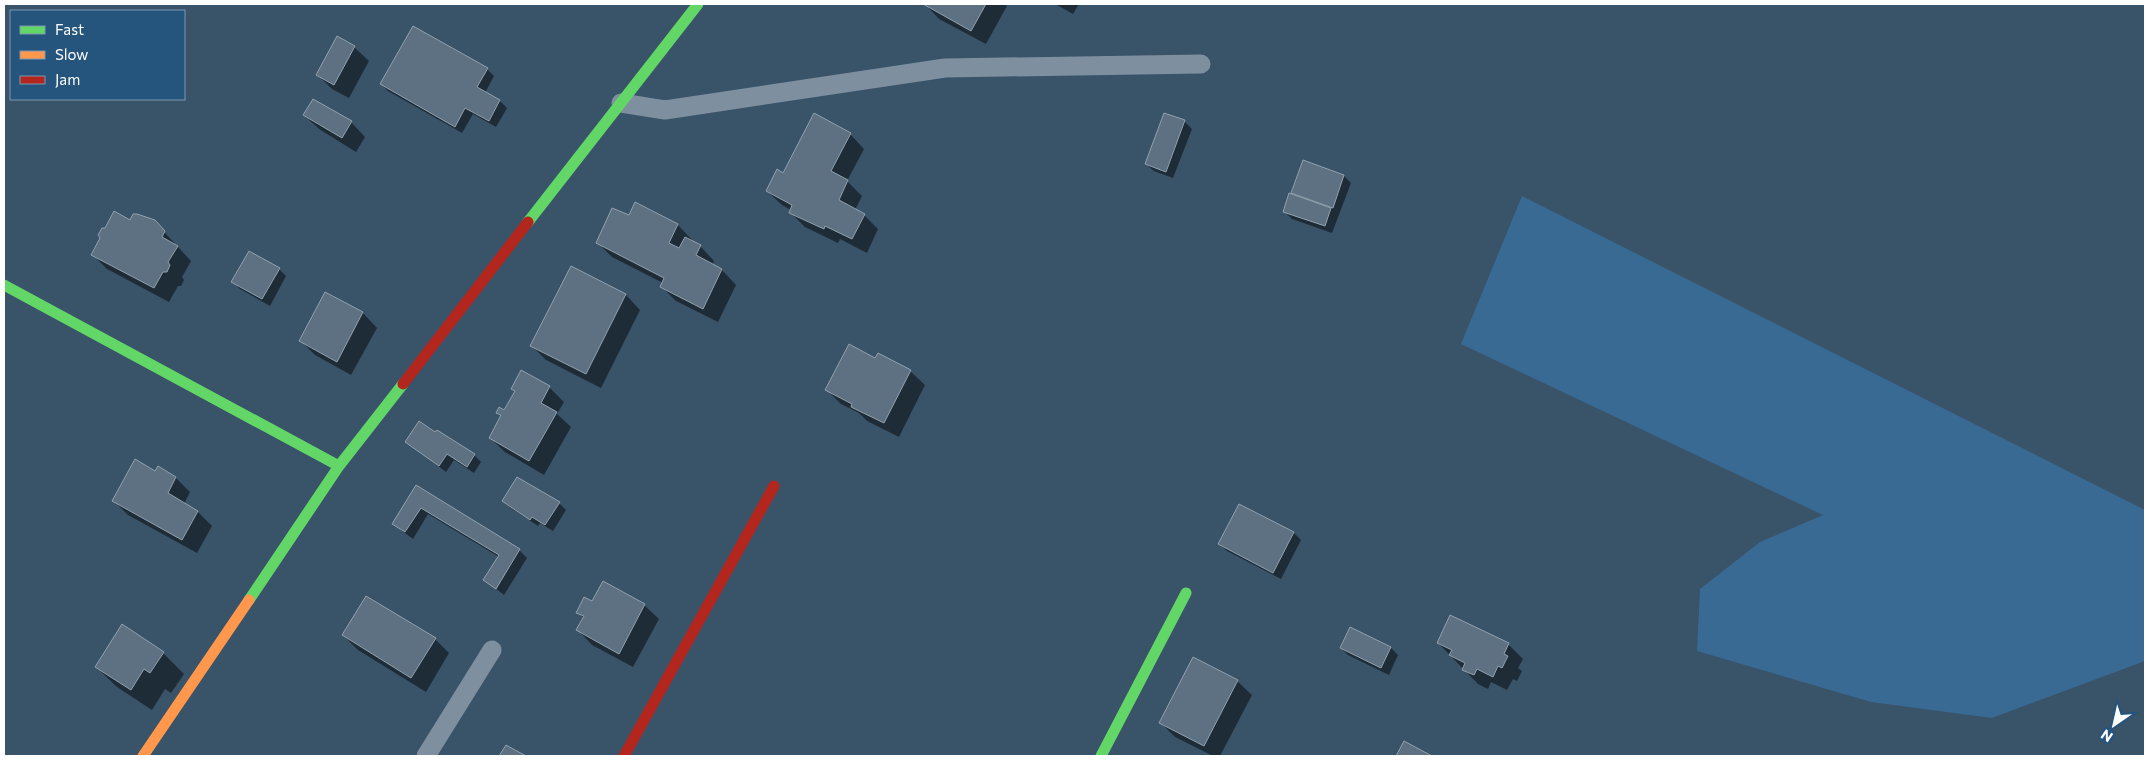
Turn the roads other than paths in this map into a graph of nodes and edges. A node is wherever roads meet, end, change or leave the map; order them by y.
1 (698, 4) edge
2 (1201, 64) dead end
3 (621, 103) junction
4 (4, 285) edge
5 (339, 466) junction
6 (774, 486) dead end
7 (1186, 593) dead end
8 (492, 650) dead end
9 (143, 756) edge
10 (426, 756) edge
11 (624, 756) edge
12 (1100, 756) edge

1 - 3 street
2 - 3 lane
3 - 5 street
4 - 5 street
5 - 9 street
6 - 11 street
7 - 12 street
8 - 10 lane

